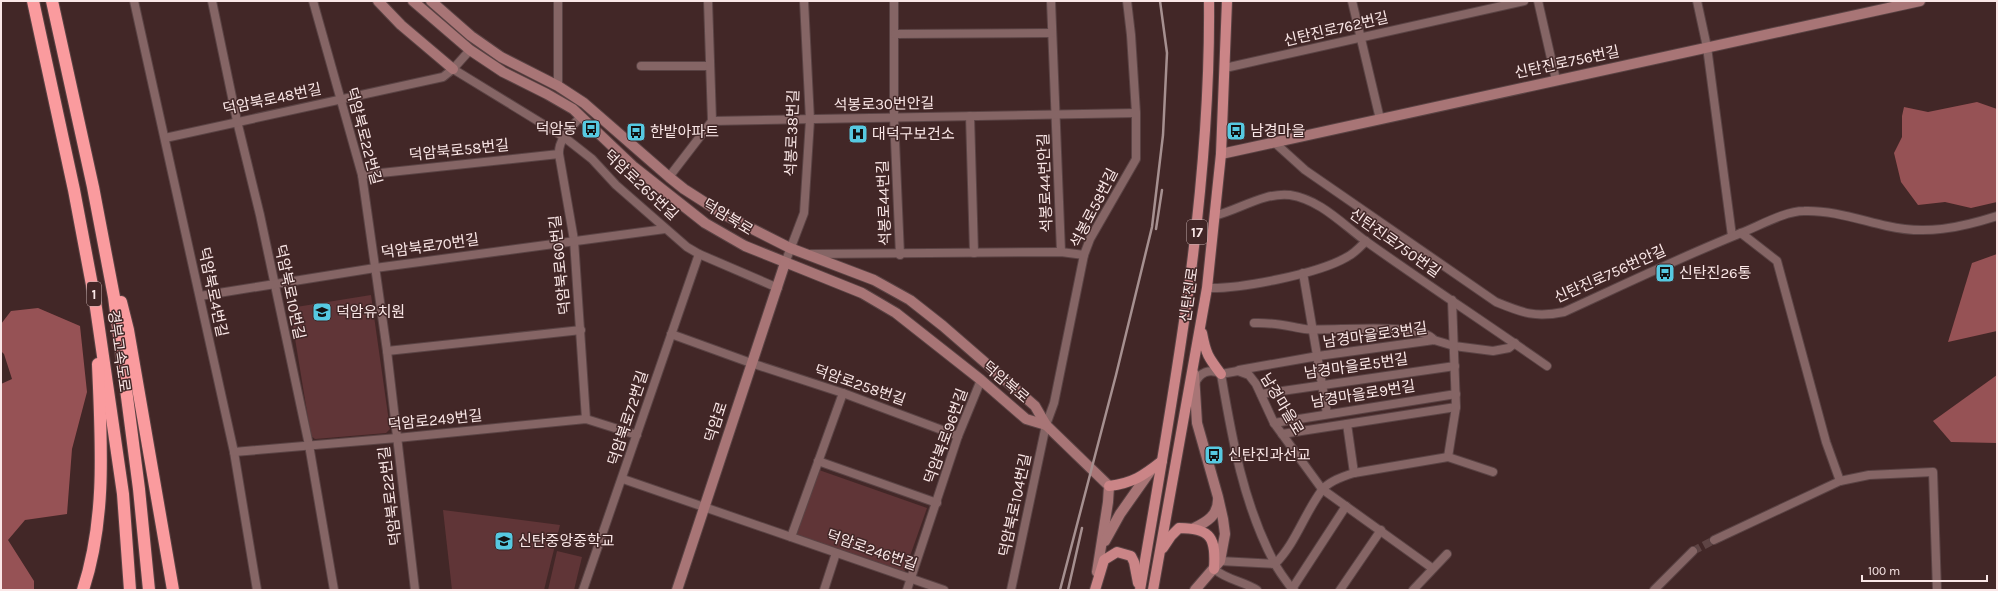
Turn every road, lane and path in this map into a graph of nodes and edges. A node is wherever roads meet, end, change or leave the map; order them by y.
1 (33, 1) edge
2 (52, 1) edge
3 (134, 1) edge
4 (212, 1) edge
5 (313, 1) edge
6 (378, 1) edge
7 (413, 1) edge
8 (431, 1) edge
9 (558, 1) edge
10 (708, 1) edge
11 (804, 1) edge
12 (894, 1) edge
13 (1051, 1) edge
14 (1127, 1) edge
15 (1209, 1) edge
16 (1227, 1) edge
17 (1352, 1) edge
18 (1524, 1) edge
19 (1538, 1) edge
20 (1697, 1) edge
21 (1920, 1) edge
22 (1900, 3) edge
23 (1052, 32) junction
24 (895, 34) junction
25 (1361, 38) junction
26 (1707, 47) junction
27 (470, 50) junction
28 (641, 66) dead end
29 (709, 66) junction
30 (1225, 68) junction
31 (453, 69) junction
32 (1556, 80) junction
33 (558, 86) junction
34 (339, 98) junction
35 (1136, 113) junction
36 (1056, 114) junction
37 (581, 116) junction
38 (970, 116) junction
39 (894, 117) junction
40 (1380, 119) junction
41 (810, 120) junction
42 (237, 121) junction
43 (712, 121) junction
44 (564, 137) junction
45 (165, 138) junction
46 (1274, 142) junction
47 (559, 154) junction
48 (1221, 154) junction
49 (362, 174) junction
50 (669, 178) junction
51 (93, 187) junction
52 (1214, 216) junction
53 (1997, 216) edge
54 (665, 229) junction
55 (1741, 233) junction
56 (1732, 236) junction
57 (574, 240) junction
58 (1366, 241) junction
59 (790, 248) junction
60 (1061, 252) junction
61 (974, 253) junction
62 (699, 254) junction
63 (809, 254) junction
64 (900, 255) junction
65 (1084, 255) junction
66 (785, 263) junction
67 (375, 268) junction
68 (1303, 273) junction
69 (91, 277) junction
70 (274, 286) junction
71 (778, 288) junction
72 (1207, 288) junction
73 (200, 296) junction
74 (1452, 300) junction
75 (1254, 323) dead end
76 (1200, 326) junction
77 (1314, 328) junction
78 (581, 330) junction
79 (671, 334) junction
80 (1434, 340) junction
81 (1514, 343) junction
82 (1454, 346) junction
83 (387, 351) junction
84 (1318, 356) junction
85 (1195, 358) junction
86 (751, 364) junction
87 (1455, 366) junction
88 (1547, 366) dead end
89 (1238, 371) junction
90 (1221, 374) junction
91 (981, 380) junction
92 (1323, 384) junction
93 (1194, 386) junction
94 (843, 393) junction
95 (1261, 394) junction
96 (1456, 394) junction
97 (1456, 407) junction
98 (1327, 414) junction
99 (586, 419) junction
100 (1274, 423) junction
101 (1347, 424) junction
102 (1046, 425) junction
103 (1282, 434) junction
104 (637, 435) junction
105 (958, 436) junction
106 (397, 438) junction
107 (308, 445) junction
108 (234, 452) junction
109 (1448, 457) junction
110 (818, 461) junction
111 (1162, 461) junction
112 (1151, 470) junction
113 (1493, 472) dead end
114 (1354, 473) junction
115 (623, 478) junction
116 (1840, 481) junction
117 (1109, 486) junction
118 (1322, 489) junction
119 (1218, 497) junction
120 (937, 503) junction
121 (1346, 506) junction
122 (704, 507) junction
123 (1194, 528) junction
124 (1381, 530) junction
125 (791, 537) junction
126 (1714, 540) tunnel mouth
127 (1101, 548) junction
128 (1693, 551) tunnel mouth
129 (836, 553) junction
130 (1160, 553) junction
131 (1447, 554) dead end
132 (1219, 562) junction
133 (1275, 564) junction
134 (1432, 568) junction
135 (911, 579) junction
136 (83, 590) edge
137 (130, 590) edge
138 (149, 590) edge
139 (173, 590) edge
140 (257, 590) edge
141 (334, 590) edge
142 (415, 590) edge
143 (583, 590) edge
144 (677, 590) edge
145 (824, 590) edge
146 (907, 590) edge
147 (944, 590) edge
148 (1011, 590) edge
149 (1094, 590) edge
150 (1139, 590) edge
151 (1153, 590) edge
152 (1195, 590) edge
153 (1257, 590) edge
154 (1293, 590) edge
155 (1340, 590) edge
156 (1413, 590) edge
157 (1654, 590) edge
158 (1937, 590) edge

1 - 69 highway, 경부고속도로 / 1
2 - 51 highway, 경부고속도로 / 1
3 - 45 street, 덕암북로4번길
4 - 42 street, 덕암북로10번길
5 - 34 street, 덕암북로22번길
6 - 31 street, 덕암로265번길
7 - 27 street, 덕암북로
8 - 33 street, 덕암북로
9 - 33 street
10 - 29 street
11 - 41 street, 석봉로38번길
12 - 24 street, 석봉로44번길
13 - 23 street
14 - 35 street, 석봉로58번길
15 - 111 main road, 신탄진로 / 17
16 - 30 main road, 신탄진로 / 17
17 - 25 street
18 - 25 street, 신탄진로762번길
19 - 32 street
20 - 26 street
21 - 22 street, 신탄진로756번길
22 - 26 street, 신탄진로756번길
23 - 24 street
23 - 36 street
24 - 39 street, 석봉로44번길
25 - 30 street, 신탄진로762번길
25 - 40 street
26 - 32 street, 신탄진로756번길
26 - 56 street
27 - 31 street, 덕암북로48번길
27 - 37 street, 덕암북로
28 - 29 street
29 - 43 street
30 - 48 main road, 신탄진로 / 17
31 - 34 street, 덕암북로48번길
31 - 44 street, 덕암로265번길
32 - 40 street, 신탄진로756번길
33 - 50 street, 덕암북로
34 - 42 street, 덕암북로48번길
34 - 49 street, 덕암북로22번길
35 - 36 street, 석봉로30번안길
35 - 65 street, 석봉로58번길
36 - 38 street, 석봉로30번안길
36 - 60 street, 석봉로44번안길
37 - 44 street, 덕암북로60번길
37 - 66 street, 덕암북로
38 - 39 street, 석봉로30번안길
38 - 61 street
39 - 41 street, 석봉로30번안길
39 - 64 street, 석봉로44번길
40 - 46 street, 신탄진로756번길
41 - 43 street, 석봉로30번안길
41 - 59 street, 석봉로38번길
42 - 45 street, 덕암북로48번길
42 - 70 street, 덕암북로10번길
43 - 50 street
44 - 47 street, 덕암북로60번길
44 - 54 street, 덕암로265번길
45 - 73 street, 덕암북로4번길
46 - 48 street, 신탄진로756번길
46 - 56 street, 신탄진로756번안길
47 - 49 street, 덕암북로58번길
47 - 57 street, 덕암북로60번길
48 - 52 main road, 신탄진로 / 17
49 - 67 street, 덕암북로22번길
50 - 59 street, 덕암북로
51 - 138 highway, 경부고속도로 / 1
51 - 139 highway
52 - 58 street, 신탄진로750번길
52 - 72 main road, 신탄진로 / 17
53 - 55 street, 신탄진로756번안길
54 - 57 street, 덕암북로70번길
54 - 62 street, 덕암로265번길
55 - 56 street, 신탄진로756번안길
55 - 116 street
57 - 67 street, 덕암북로70번길
57 - 78 street, 덕암북로60번길
58 - 68 street
58 - 74 street, 신탄진로750번길
59 - 63 street, 덕암북로
59 - 66 street, 석봉로38번길
60 - 61 street, 석봉로44번안길
60 - 65 street, 석봉로44번안길
61 - 64 street, 석봉로44번안길
62 - 71 street, 덕암로265번길
62 - 79 street, 덕암북로72번길
63 - 64 street, 석봉로44번길
63 - 102 street, 덕암북로
65 - 102 street, 석봉로58번길
66 - 71 street, 덕암로
66 - 91 street, 덕암북로
67 - 70 street, 덕암북로70번길
67 - 83 street, 덕암북로22번길
68 - 72 street
68 - 77 street
69 - 136 highway
69 - 137 highway, 경부고속도로 / 1
70 - 73 street, 덕암북로70번길
70 - 107 street, 덕암북로10번길
71 - 86 street, 덕암로
72 - 76 main road, 신탄진로 / 17
73 - 108 street, 덕암북로4번길
74 - 81 street, 신탄진로750번길
74 - 82 street
75 - 77 street
76 - 85 main road, 신탄진로 / 17
76 - 90 main road
77 - 80 street
77 - 84 street
78 - 83 street
78 - 99 street, 덕암북로60번길
79 - 86 street, 덕암로258번길
79 - 104 street, 덕암북로72번길
80 - 82 street, 남경마을로3번길
80 - 84 street, 남경마을로3번길
81 - 82 street, 남경마을로3번길
81 - 88 street, 신탄진로750번길
82 - 87 street
83 - 106 street, 덕암북로22번길
84 - 89 street, 남경마을로3번길
84 - 92 street
85 - 93 street
85 - 130 main road, 신탄진로 / 17
86 - 94 street, 덕암로258번길
86 - 122 street, 덕암로
87 - 92 street, 남경마을로5번길
87 - 96 street
89 - 90 street, 남경마을로
89 - 95 street, 남경마을로
90 - 93 street, 남경마을로
90 - 133 street
91 - 102 street, 덕암북로
91 - 105 street, 덕암북로96번길
92 - 95 street, 남경마을로5번길
92 - 98 street
93 - 119 street
94 - 105 street, 덕암로258번길
94 - 110 street
95 - 100 street, 남경마을로
96 - 97 street
96 - 98 street, 남경마을로9번길
97 - 101 street
97 - 109 street
98 - 100 street, 남경마을로9번길
99 - 104 street, 덕암로249번길
99 - 106 street, 덕암로249번길
100 - 103 street, 남경마을로
101 - 103 street
101 - 114 street
102 - 117 street, 덕암북로
102 - 148 street, 덕암북로104번길
103 - 118 street, 남경마을로
104 - 115 street, 덕암북로72번길
105 - 120 street, 덕암북로96번길
106 - 107 street, 덕암로249번길
106 - 142 street, 덕암북로22번길
107 - 108 street, 덕암로249번길
107 - 141 street, 덕암북로10번길
108 - 140 street, 덕암북로4번길
109 - 113 street
109 - 114 street
110 - 120 street, 덕암북로96번길
110 - 125 street
111 - 112 main road
111 - 150 main road, 신탄진로 / 17
112 - 117 main road
112 - 127 street
114 - 118 street
115 - 122 street, 덕암로246번길
115 - 143 street, 덕암북로72번길
116 - 126 street
116 - 158 street
117 - 127 street
118 - 121 street, 남경마을로
118 - 133 street
119 - 123 street
119 - 132 street
120 - 135 street, 덕암북로96번길
121 - 124 street, 남경마을로
121 - 154 street
122 - 125 street, 덕암로246번길
122 - 144 street, 덕암로
123 - 130 main road
123 - 132 main road
124 - 134 street, 남경마을로
124 - 155 street
125 - 129 street, 덕암로246번길
127 - 149 street
128 - 157 street
129 - 135 street, 덕암로246번길
129 - 145 street
130 - 151 main road, 신탄진로 / 17
131 - 134 street
132 - 133 street
132 - 152 street
132 - 153 street
133 - 154 street
134 - 156 street
135 - 146 street, 덕암북로96번길
135 - 147 street, 덕암로246번길
149 - 150 main road

